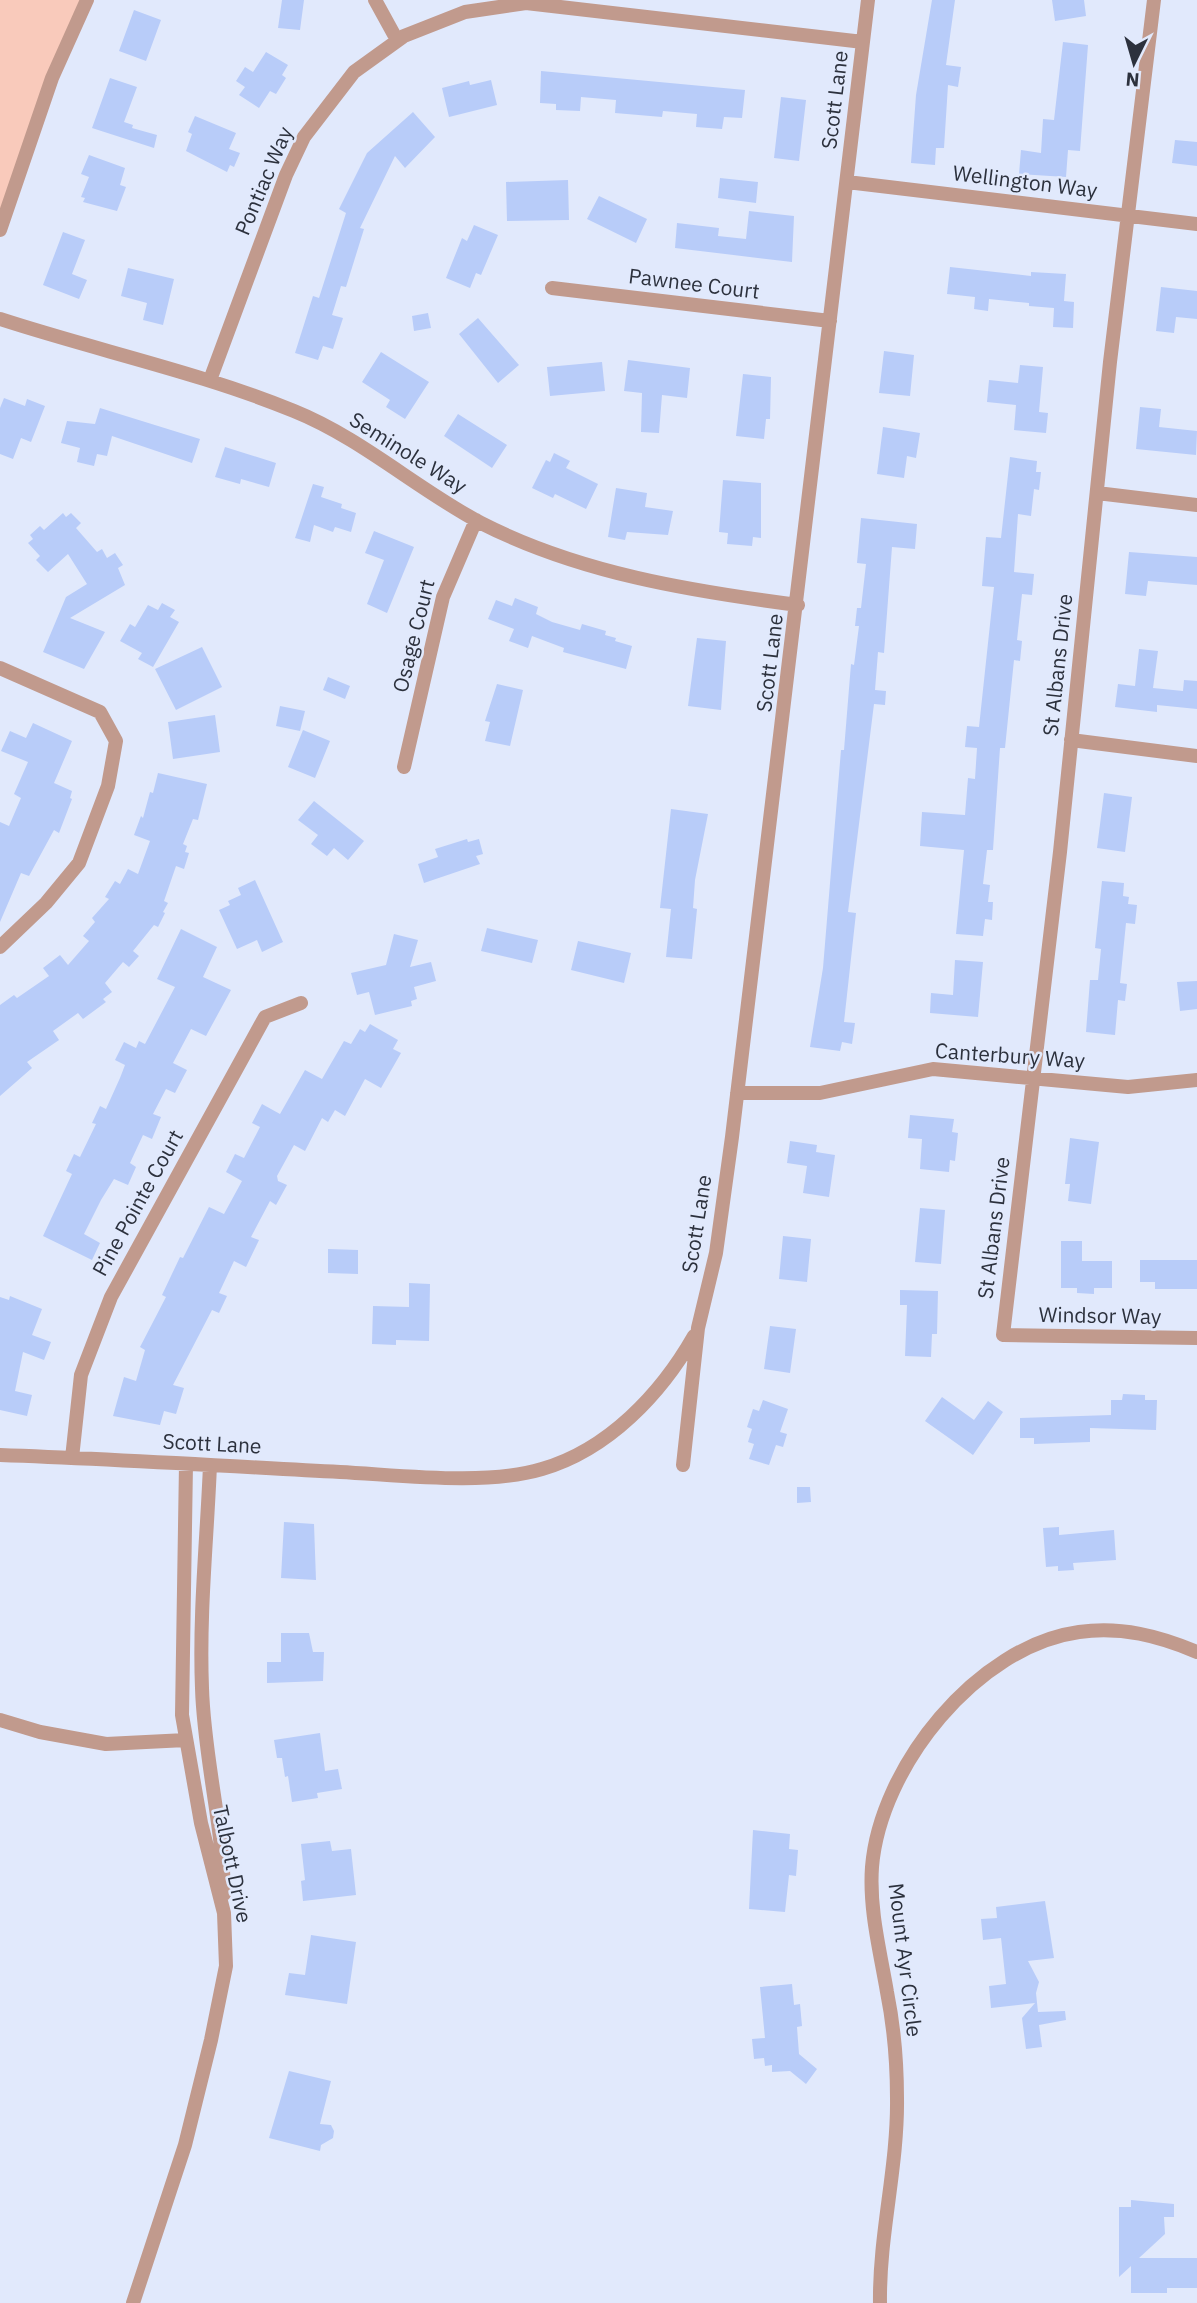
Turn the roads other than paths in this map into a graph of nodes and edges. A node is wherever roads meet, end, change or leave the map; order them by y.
1 (87, 0) edge
2 (375, 0) edge
3 (868, 0) edge
4 (1154, 0) edge
5 (560, 4) edge
6 (397, 40) junction
7 (863, 42) junction
8 (847, 182) junction
9 (1130, 216) junction
10 (1197, 224) edge
11 (0, 230) edge
12 (552, 288) dead end
13 (0, 319) edge
14 (830, 321) junction
15 (211, 380) junction
16 (1097, 493) junction
17 (1197, 505) edge
18 (476, 520) junction
19 (798, 605) junction
20 (0, 668) edge
21 (1071, 740) junction
22 (1197, 756) edge
23 (404, 767) dead end
24 (0, 947) edge
25 (301, 1003) dead end
26 (1032, 1078) junction
27 (1197, 1080) edge
28 (737, 1093) junction
29 (698, 1328) junction
30 (1003, 1335) joint
31 (1197, 1338) edge
32 (0, 1455) edge
33 (72, 1458) junction
34 (186, 1464) junction
35 (210, 1465) junction
36 (684, 1465) dead end
37 (1197, 1652) edge
38 (0, 1720) edge
39 (186, 1740) junction
40 (225, 1913) junction
41 (133, 2303) edge
42 (880, 2303) edge

1 - 11 street
2 - 6 street
3 - 7 street, Scott Lane
4 - 9 street, St Albans Drive
5 - 6 street, Pontiac Way
5 - 7 street, Pontiac Way
6 - 15 street, Pontiac Way
7 - 8 street, Scott Lane
8 - 9 street, Wellington Way
8 - 14 street, Scott Lane
9 - 10 street, Wellington Way
9 - 16 street, St Albans Drive
12 - 14 street, Pawnee Court
13 - 15 street, Seminole Way
14 - 19 street, Scott Lane
15 - 18 street, Seminole Way
16 - 17 street
16 - 21 street, St Albans Drive
18 - 19 street, Seminole Way
18 - 23 street, Osage Court
19 - 28 street, Scott Lane
20 - 24 street
21 - 22 street
21 - 26 street, St Albans Drive
25 - 33 street, Pine Pointe Court
26 - 27 street, Canterbury Way
26 - 28 street, Canterbury Way
26 - 30 street, St Albans Drive
28 - 29 street, Scott Lane
29 - 35 street, Scott Lane
29 - 36 street, Scott Lane
30 - 31 street, Windsor Way
32 - 33 street, Scott Lane
33 - 34 street, Scott Lane
34 - 35 street, Scott Lane
34 - 39 street, Talbott Drive
35 - 40 street
37 - 42 street, Mount Ayr Circle
38 - 39 street
39 - 40 street, Talbott Drive
40 - 41 street, Talbott Drive

